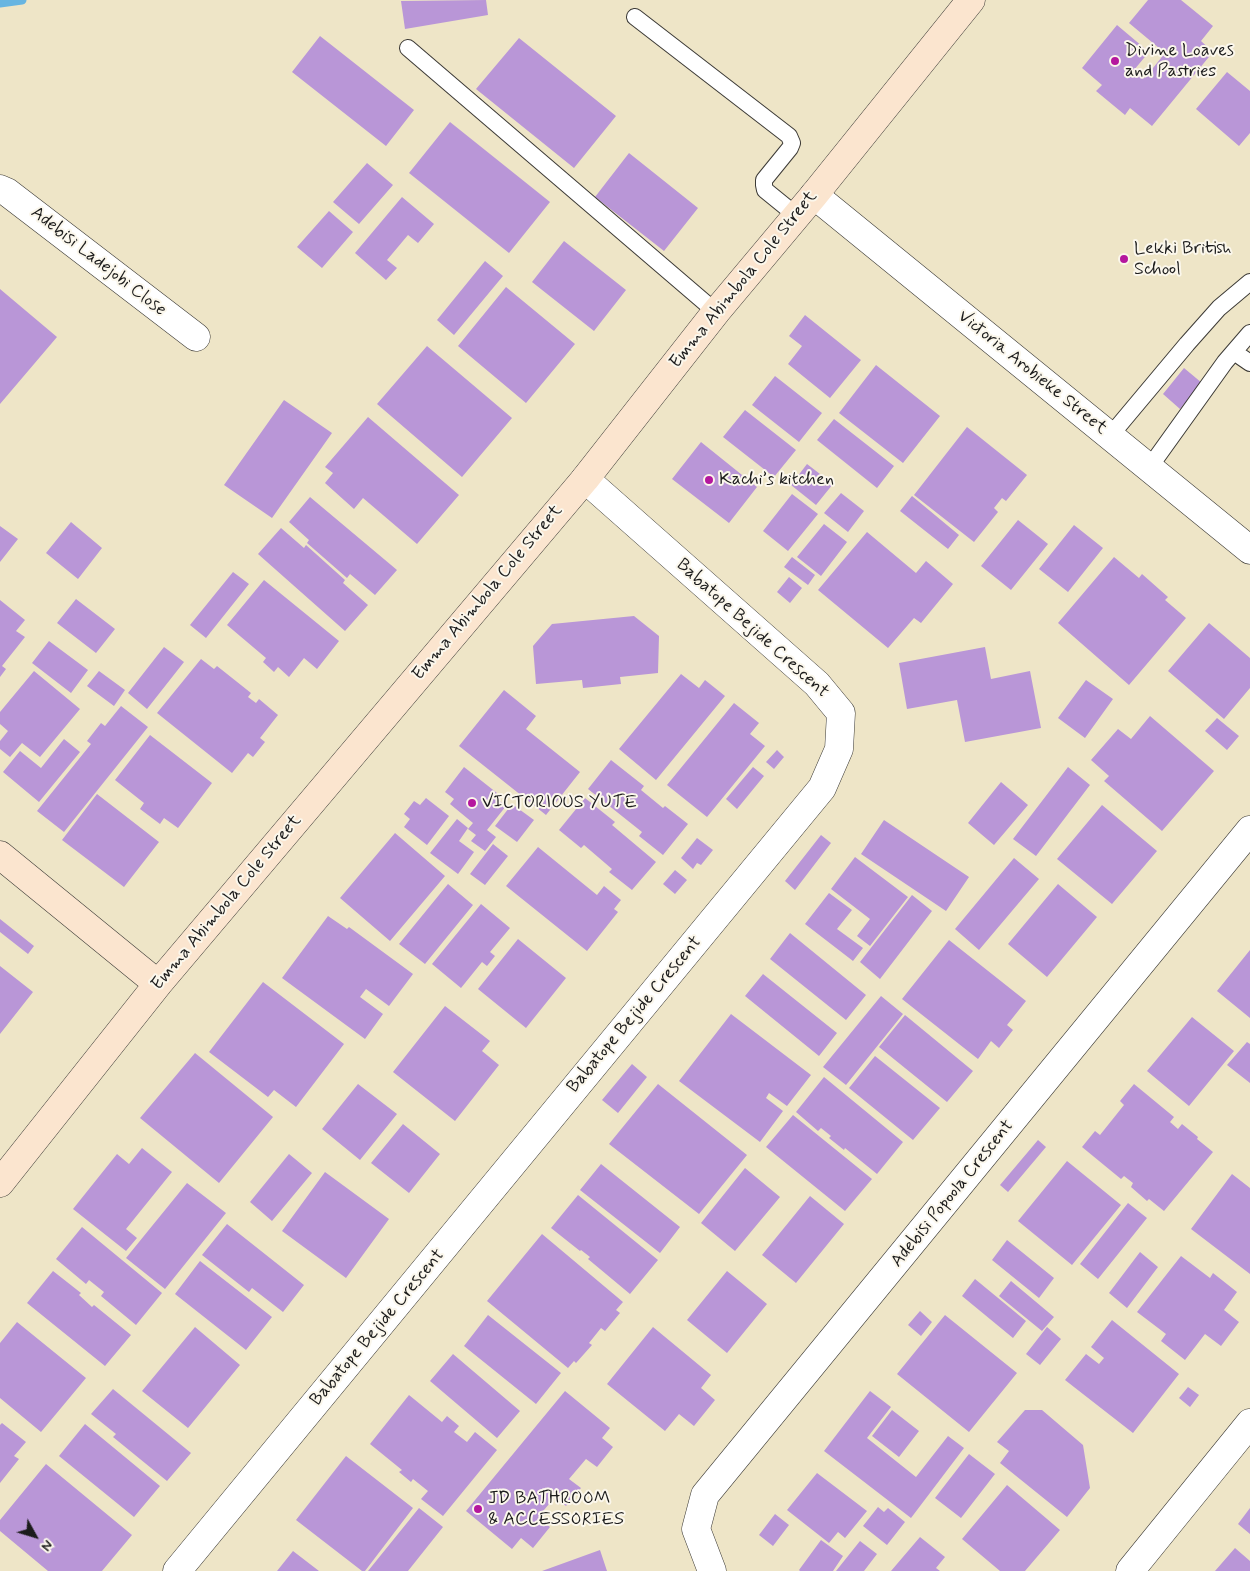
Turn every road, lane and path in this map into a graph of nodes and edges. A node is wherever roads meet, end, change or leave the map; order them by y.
1 (972, 0) edge
2 (635, 17) dead end
3 (408, 48) dead end
4 (0, 189) edge
5 (814, 195) junction
6 (797, 216) junction
7 (1250, 282) edge
8 (716, 312) junction
9 (1250, 333) edge
10 (196, 337) dead end
11 (1234, 352) junction
12 (1250, 363) edge
13 (1110, 436) junction
14 (1149, 468) junction
15 (585, 479) junction
16 (1250, 550) edge
17 (1250, 830) edge
18 (0, 855) edge
19 (158, 984) junction
20 (0, 1183) edge
21 (1250, 1422) edge
22 (177, 1571) edge
23 (712, 1571) edge
24 (1130, 1571) edge

1 - 5 street, Emma Abimbola Cole Street
2 - 6 lane
3 - 8 lane
4 - 10 street, Adebisi Ladejobi Close
5 - 6 street, Emma Abimbola Cole Street
5 - 13 street, Victoria Arobieke Street
6 - 8 street, Emma Abimbola Cole Street
7 - 13 lane
8 - 15 street, Emma Abimbola Cole Street
9 - 11 lane
11 - 12 lane
11 - 14 lane
13 - 14 street, Victoria Arobieke Street
14 - 16 street, Victoria Arobieke Street
15 - 19 street, Emma Abimbola Cole Street
15 - 22 street, Babatope Bejide Crescent
17 - 23 street, Adebisi Popoola Crescent
18 - 19 street
19 - 20 street, Emma Abimbola Cole Street
21 - 24 street

